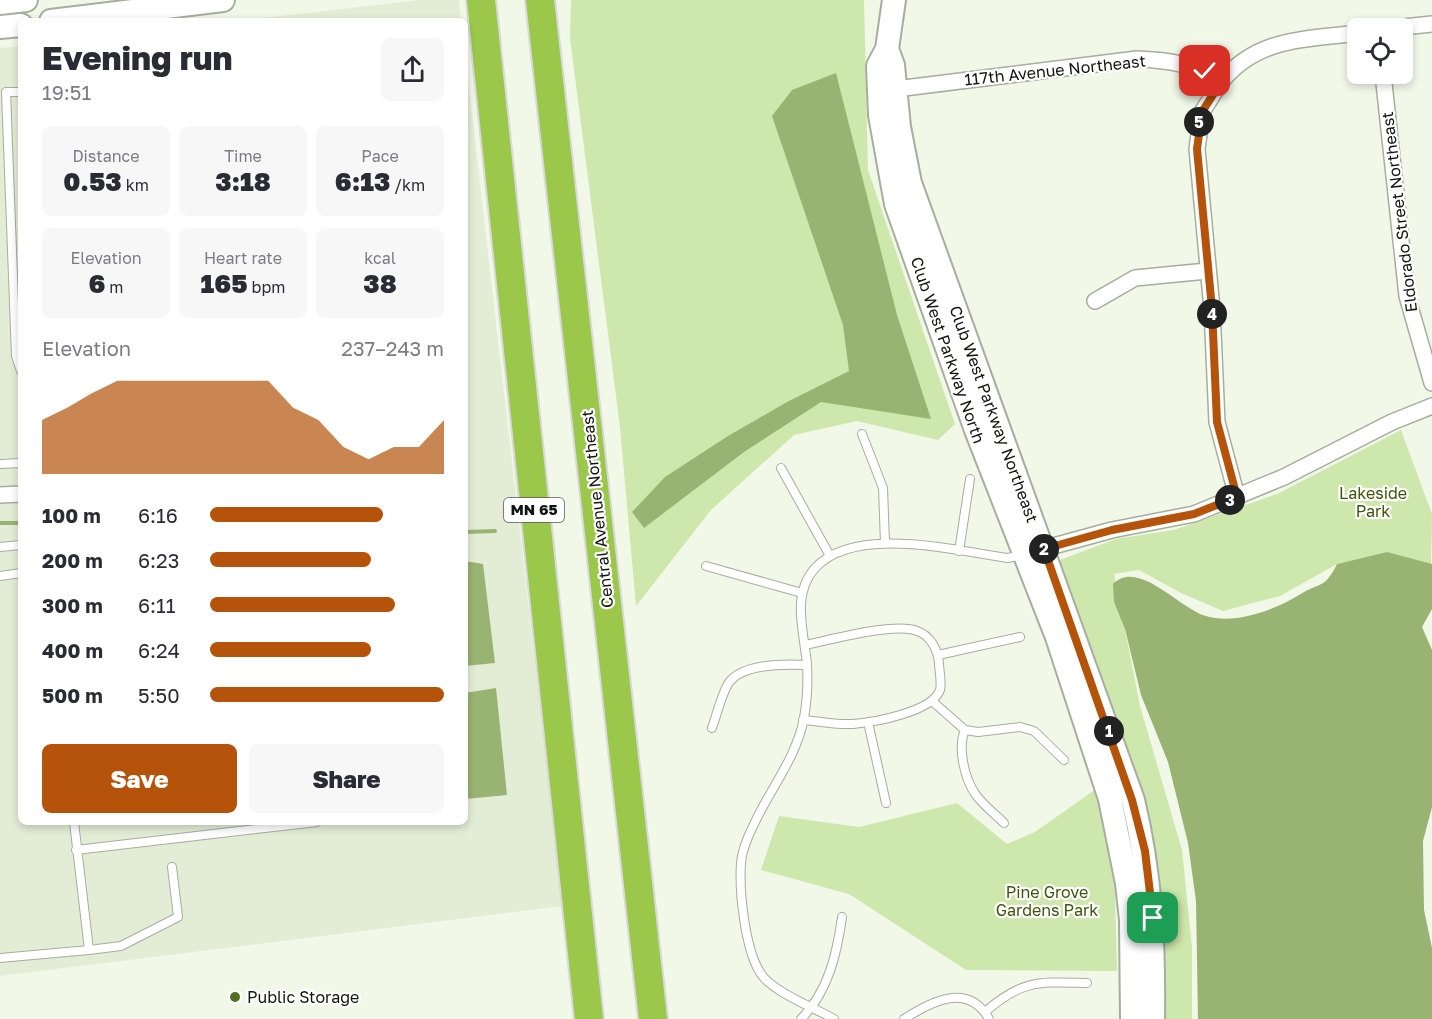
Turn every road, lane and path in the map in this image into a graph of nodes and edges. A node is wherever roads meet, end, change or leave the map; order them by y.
1 (26, 0) edge
2 (112, 0) edge
3 (224, 0) edge
4 (481, 0) edge
5 (540, 0) edge
6 (894, 0) edge
7 (0, 3) edge
8 (131, 15) edge
9 (96, 18) edge
10 (1432, 24) edge
11 (18, 25) edge
12 (1413, 26) edge
13 (0, 27) edge
14 (1347, 35) edge
15 (1221, 82) junction
16 (1384, 84) edge
17 (888, 89) junction
18 (3, 92) edge
19 (1208, 271) junction
20 (1095, 301) dead end
21 (18, 362) edge
22 (1432, 383) edge
23 (1432, 406) edge
24 (862, 434) dead end
25 (18, 463) edge
26 (0, 464) edge
27 (782, 468) dead end
28 (970, 479) dead end
29 (18, 494) edge
30 (0, 495) edge
31 (1237, 497) junction
32 (885, 543) junction
33 (18, 545) edge
34 (0, 548) edge
35 (959, 551) junction
36 (1034, 552) junction
37 (831, 556) junction
38 (706, 566) dead end
39 (18, 573) edge
40 (0, 576) edge
41 (802, 593) junction
42 (1020, 637) dead end
43 (805, 645) junction
44 (938, 655) junction
45 (807, 665) junction
46 (932, 701) junction
47 (803, 720) junction
48 (868, 722) junction
49 (712, 728) dead end
50 (965, 730) junction
51 (1064, 760) dead end
52 (886, 803) dead end
53 (1004, 823) dead end
54 (74, 825) edge
55 (291, 825) edge
56 (76, 850) junction
57 (172, 867) dead end
58 (842, 917) dead end
59 (89, 950) junction
60 (0, 958) edge
61 (1087, 983) dead end
62 (813, 1007) junction
63 (987, 1016) edge
64 (589, 1019) edge
65 (652, 1019) edge
66 (801, 1019) edge
67 (834, 1019) edge
68 (904, 1019) edge
69 (1132, 1019) edge
70 (1153, 1019) edge

1 - 7 street
2 - 9 street
3 - 8 street
4 - 64 highway, MN 65
5 - 65 highway, Central Avenue Northeast
6 - 17 street, Club West Parkway Northeast
8 - 9 street
10 - 12 street
11 - 13 street
14 - 15 street
15 - 17 street, 117th Avenue Northeast
15 - 19 street
16 - 22 street, Eldorado Street Northeast
17 - 36 street, Club West Parkway Northeast
18 - 21 lane
19 - 20 street
19 - 31 street
23 - 31 street
24 - 32 lane
25 - 26 lane
27 - 37 lane
28 - 35 lane
29 - 30 street
31 - 36 street
32 - 35 lane
32 - 37 lane
33 - 34 lane
35 - 36 lane
36 - 69 street
36 - 70 street, Club West Parkway Northeast
37 - 41 lane
38 - 41 lane
39 - 40 lane
41 - 43 lane
42 - 44 lane
43 - 44 lane
43 - 45 lane
44 - 46 lane
45 - 47 lane
45 - 49 lane
46 - 48 lane
46 - 50 lane
47 - 48 lane
47 - 62 lane
48 - 52 lane
50 - 51 lane
50 - 53 lane
54 - 56 lane
55 - 56 lane
56 - 59 lane
57 - 59 lane
58 - 62 lane
59 - 60 lane
61 - 63 lane
62 - 66 lane
62 - 67 lane
63 - 68 lane

